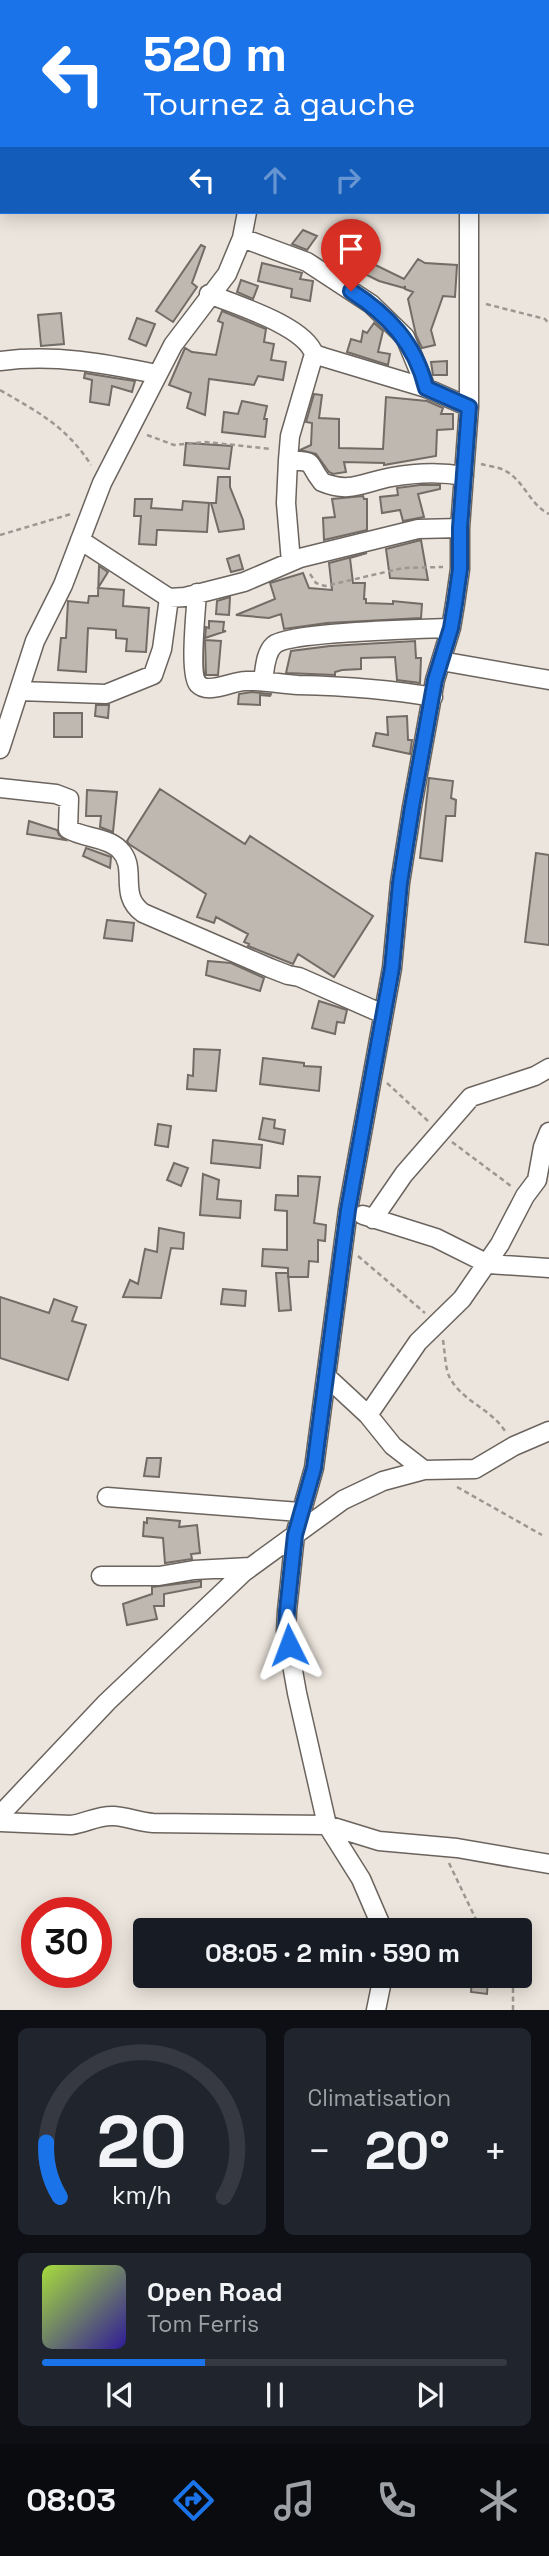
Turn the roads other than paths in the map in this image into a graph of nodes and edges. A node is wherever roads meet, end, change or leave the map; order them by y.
1 (170, 0) edge
2 (185, 0) edge
3 (247, 214) edge
4 (469, 214) edge
5 (242, 238) junction
6 (209, 294) junction
7 (314, 354) junction
8 (0, 361) edge
9 (156, 374) junction
10 (426, 388) junction
11 (469, 407) junction
12 (288, 455) junction
13 (465, 468) junction
14 (460, 528) junction
15 (80, 540) junction
16 (299, 559) junction
17 (197, 593) junction
18 (169, 598) junction
19 (451, 628) junction
20 (441, 661) junction
21 (263, 680) junction
22 (549, 680) edge
23 (19, 691) junction
24 (433, 697) junction
25 (0, 749) edge
26 (0, 788) edge
27 (383, 1014) junction
28 (549, 1068) edge
29 (549, 1132) edge
30 (348, 1210) junction
31 (373, 1219) junction
32 (488, 1264) junction
33 (549, 1268) edge
34 (327, 1377) junction
35 (368, 1415) junction
36 (549, 1431) edge
37 (424, 1470) junction
38 (107, 1497) dead end
39 (300, 1511) junction
40 (295, 1535) junction
41 (250, 1567) junction
42 (101, 1576) dead end
43 (0, 1815) edge
44 (0, 1822) edge
45 (327, 1825) junction
46 (549, 1864) edge
47 (378, 1918) edge
48 (381, 1988) edge
49 (376, 2010) edge

1 - 2 street
3 - 5 street
4 - 11 street
5 - 6 street
5 - 10 street
6 - 7 street
6 - 9 street
7 - 10 street
7 - 12 street
8 - 9 street
9 - 15 street
10 - 11 street
11 - 13 street
12 - 13 street
12 - 16 street
13 - 14 street
14 - 16 street
14 - 19 street
15 - 18 street
15 - 23 street
16 - 17 street
17 - 18 street
17 - 21 street
18 - 23 street
19 - 20 street
19 - 21 street
20 - 22 street
20 - 24 street
21 - 24 street
23 - 25 street
24 - 27 street
26 - 27 street
27 - 30 street
28 - 31 street
29 - 32 street
30 - 31 street
30 - 34 street
31 - 32 street
32 - 33 street
32 - 35 street
34 - 35 street
34 - 39 street
35 - 37 street
36 - 37 street
37 - 40 street
38 - 39 street
39 - 40 street
40 - 41 street
40 - 45 street
41 - 42 street
41 - 43 street
44 - 45 street
45 - 46 street
45 - 47 street
48 - 49 street

